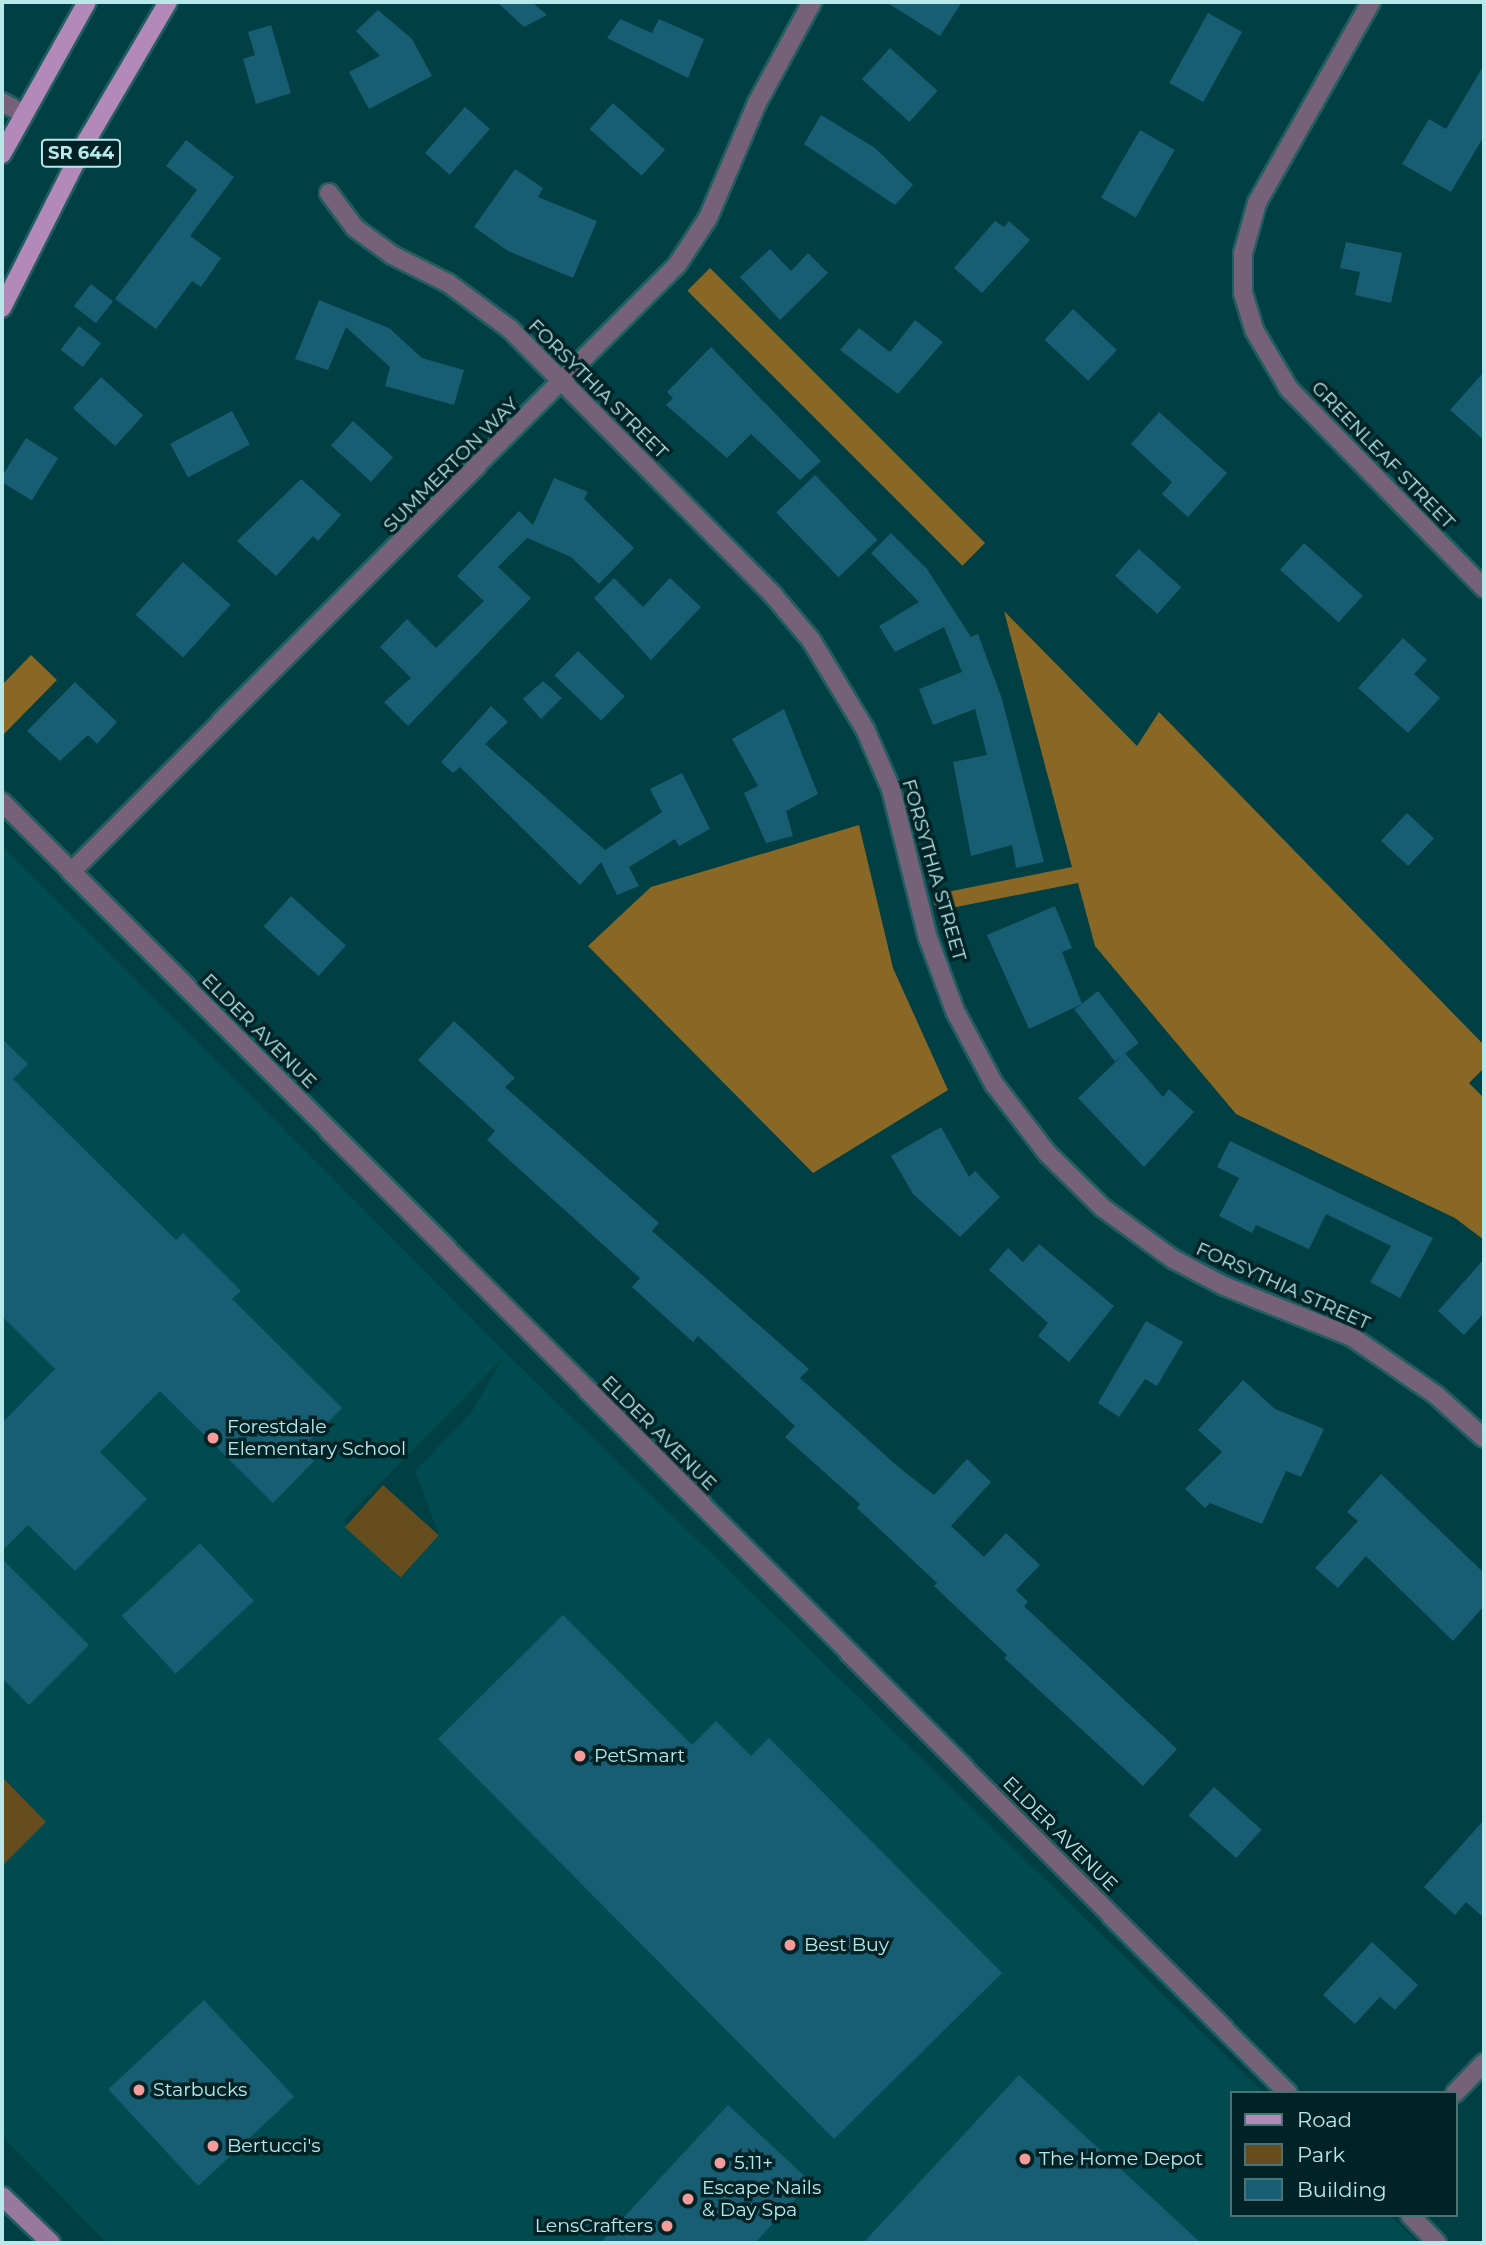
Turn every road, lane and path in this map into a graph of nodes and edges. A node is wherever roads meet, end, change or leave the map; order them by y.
1 (87, 2) edge
2 (168, 2) edge
3 (812, 2) edge
4 (1371, 2) edge
5 (2, 102) edge
6 (22, 113) junction
7 (2, 154) edge
8 (329, 193) dead end
9 (2, 309) edge
10 (564, 383) junction
11 (1484, 588) edge
12 (2, 802) edge
13 (71, 872) junction
14 (1484, 1438) edge
15 (1484, 2063) edge
16 (1285, 2091) edge
17 (1457, 2091) edge
18 (2, 2196) edge
19 (1412, 2217) edge
20 (51, 2243) edge
21 (1437, 2243) edge

1 - 6 main road, SR 644
2 - 9 main road, SR 644
3 - 10 street, SUMMERTON WAY
4 - 11 street, GREENLEAF STREET
5 - 6 street
6 - 7 main road, SR 644
8 - 10 street, FORSYTHIA STREET
10 - 13 street, SUMMERTON WAY
10 - 14 street, FORSYTHIA STREET
12 - 13 street, ELDER AVENUE
13 - 16 street, ELDER AVENUE
15 - 17 street
18 - 20 main road
19 - 21 street

